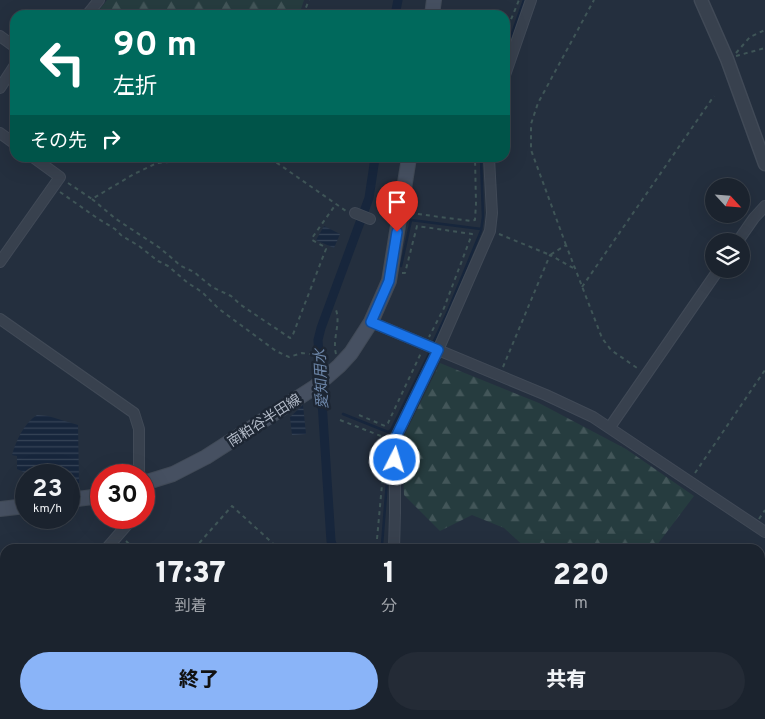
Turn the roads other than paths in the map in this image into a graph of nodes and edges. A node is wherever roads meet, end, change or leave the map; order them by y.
1 (99, 0) edge
2 (531, 0) edge
3 (702, 0) edge
4 (91, 10) edge
5 (510, 61) edge
6 (10, 73) edge
7 (0, 88) edge
8 (39, 162) edge
9 (408, 162) edge
10 (489, 162) edge
11 (765, 164) edge
12 (765, 206) edge
13 (355, 213) road end
14 (370, 219) dead end
15 (744, 233) edge
16 (0, 262) edge
17 (713, 278) edge
18 (0, 318) edge
19 (371, 322) junction
20 (438, 350) junction
21 (610, 427) junction
22 (139, 464) edge
23 (155, 480) edge
24 (15, 507) edge
25 (0, 509) edge
26 (123, 529) edge
27 (765, 532) edge
28 (110, 544) edge
29 (394, 544) edge

1 - 4 street
2 - 5 street
3 - 11 street
6 - 7 street
8 - 16 street
9 - 19 main road, 南粕谷半田線
10 - 20 street
12 - 15 street
13 - 14 street
17 - 21 street
18 - 22 street
19 - 20 street
19 - 23 main road, 南粕谷半田線
20 - 21 street
20 - 29 street
21 - 27 street
24 - 25 main road
26 - 28 street

